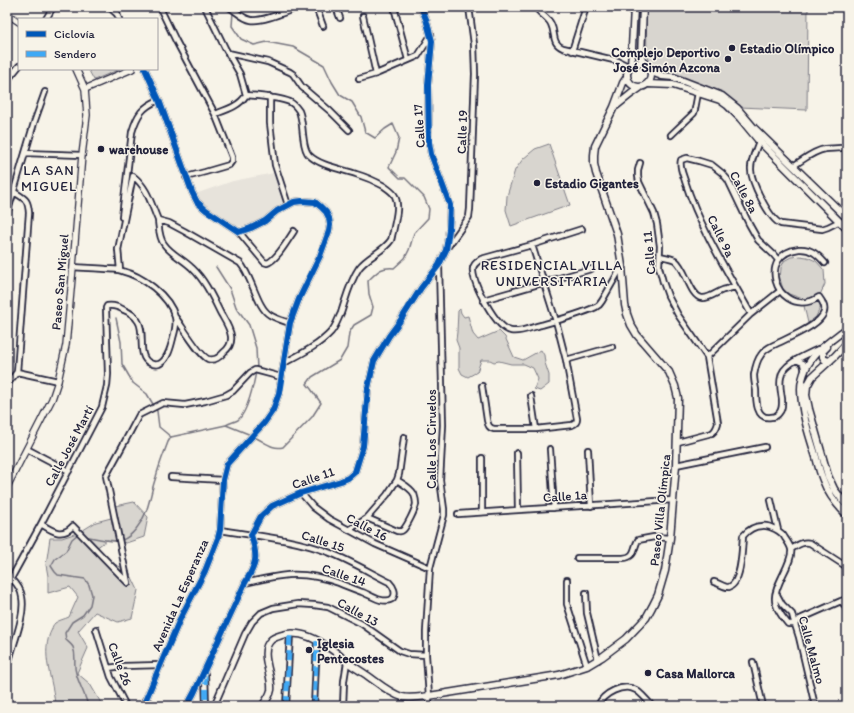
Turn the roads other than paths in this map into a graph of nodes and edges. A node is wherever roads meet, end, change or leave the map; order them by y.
1 (54, 7) edge
2 (109, 7) edge
3 (118, 7) edge
4 (161, 7) edge
5 (299, 7) edge
6 (316, 7) edge
7 (336, 7) edge
8 (394, 7) edge
9 (421, 7) edge
10 (469, 7) edge
11 (536, 7) edge
12 (586, 7) edge
13 (634, 7) edge
14 (643, 7) edge
15 (207, 8) edge
16 (231, 8) edge
17 (7, 14) edge
18 (116, 14) junction
19 (363, 16) dead end
20 (47, 18) edge
21 (118, 18) edge
22 (340, 18) dead end
23 (18, 21) edge
24 (323, 26) dead end
25 (430, 35) junction
26 (572, 51) junction
27 (642, 51) junction
28 (228, 53) junction
29 (408, 60) junction
30 (18, 67) edge
31 (630, 67) junction
32 (649, 68) junction
33 (76, 70) edge
34 (130, 70) edge
35 (145, 70) edge
36 (376, 74) junction
37 (9, 76) edge
38 (668, 76) junction
39 (627, 77) junction
40 (359, 79) dead end
41 (7, 84) edge
42 (648, 84) junction
43 (641, 87) junction
44 (85, 89) junction
45 (45, 92) dead end
46 (698, 93) junction
47 (246, 95) junction
48 (270, 97) junction
49 (159, 100) junction
50 (614, 107) junction
51 (215, 114) junction
52 (349, 130) dead end
53 (671, 135) dead end
54 (759, 141) junction
55 (847, 147) edge
56 (25, 153) junction
57 (82, 155) junction
58 (640, 163) dead end
59 (680, 165) joint
60 (793, 166) junction
61 (186, 177) junction
62 (14, 192) junction
63 (288, 206) junction
64 (7, 214) edge
65 (847, 218) edge
66 (158, 220) junction
67 (840, 221) junction
68 (582, 229) dead end
69 (847, 229) edge
70 (294, 231) dead end
71 (239, 232) junction
72 (532, 245) junction
73 (118, 250) junction
74 (446, 250) junction
75 (660, 256) junction
76 (778, 260) junction
77 (825, 264) dead end
78 (439, 266) junction
79 (622, 266) junction
80 (73, 267) junction
81 (591, 269) dead end
82 (120, 270) junction
83 (544, 282) junction
84 (735, 287) junction
85 (780, 291) junction
86 (483, 300) junction
87 (751, 314) junction
88 (175, 317) junction
89 (556, 321) junction
90 (290, 323) junction
91 (847, 328) edge
92 (832, 340) junction
93 (847, 343) edge
94 (612, 347) dead end
95 (821, 348) junction
96 (842, 349) junction
97 (707, 357) junction
98 (566, 360) junction
99 (796, 360) junction
100 (830, 361) junction
101 (284, 363) junction
102 (17, 372) junction
103 (805, 372) junction
104 (281, 377) junction
105 (58, 381) junction
106 (482, 386) dead end
107 (7, 388) edge
108 (531, 396) dead end
109 (536, 429) junction
110 (404, 437) dead end
111 (678, 442) junction
112 (765, 447) dead end
113 (27, 449) junction
114 (550, 449) dead end
115 (588, 450) dead end
116 (517, 453) dead end
117 (482, 458) dead end
118 (676, 465) junction
119 (68, 471) junction
120 (171, 477) dead end
121 (224, 480) junction
122 (397, 480) junction
123 (7, 487) edge
124 (301, 494) junction
125 (673, 500) junction
126 (771, 500) dead end
127 (590, 506) junction
128 (847, 506) edge
129 (554, 508) junction
130 (518, 510) junction
131 (482, 512) junction
132 (458, 514) dead end
133 (847, 515) edge
134 (367, 518) junction
135 (41, 524) junction
136 (220, 530) junction
137 (349, 530) junction
138 (778, 530) junction
139 (251, 535) junction
140 (670, 538) junction
141 (791, 549) junction
142 (578, 558) dead end
143 (847, 561) edge
144 (840, 562) junction
145 (847, 567) edge
146 (430, 568) junction
147 (12, 579) junction
148 (567, 580) dead end
149 (714, 582) dead end
150 (245, 583) junction
151 (7, 586) edge
152 (586, 593) dead end
153 (776, 593) junction
154 (847, 599) edge
155 (386, 601) joint
156 (841, 601) junction
157 (847, 610) edge
158 (795, 624) junction
159 (96, 629) dead end
160 (290, 634) junction
161 (317, 640) junction
162 (426, 655) junction
163 (598, 660) junction
164 (347, 662) junction
165 (752, 662) dead end
166 (161, 665) junction
167 (587, 666) junction
168 (108, 668) junction
169 (7, 669) edge
170 (204, 672) junction
171 (429, 696) junction
172 (144, 703) edge
173 (126, 706) edge
174 (156, 706) edge
175 (187, 706) edge
176 (206, 706) edge
177 (214, 706) edge
178 (262, 706) edge
179 (286, 706) edge
180 (314, 706) edge
181 (343, 706) edge
182 (429, 706) edge
183 (598, 706) edge
184 (652, 706) edge
185 (763, 706) edge
186 (816, 706) edge

1 - 20 street
2 - 18 street
3 - 18 street
4 - 51 street
5 - 16 street
6 - 24 street
7 - 22 street
8 - 29 street
9 - 25 street, Calle 17
10 - 74 street, Calle 19
11 - 26 street
12 - 26 street
13 - 31 main road
14 - 27 main road
15 - 28 street
17 - 23 street
18 - 21 street
19 - 36 street
25 - 29 street
25 - 74 street, Calle 17
26 - 31 street
27 - 32 main road
27 - 38 main road
28 - 47 street
28 - 52 street
29 - 36 street
30 - 37 street
31 - 32 main road
31 - 39 main road
32 - 38 main road
32 - 42 main road
33 - 44 street, Paseo San Miguel
34 - 44 street
35 - 49 street
36 - 40 street
37 - 41 street
38 - 60 main road
39 - 43 main road
39 - 50 main road, Paseo Villa Olímpica
42 - 43 main road
42 - 46 main road
43 - 50 main road, Paseo Villa Olímpica
44 - 57 street, Paseo San Miguel
45 - 56 street
46 - 53 street
46 - 54 main road
47 - 48 street
47 - 51 street
48 - 63 street
48 - 101 street
49 - 61 street
49 - 73 street
50 - 79 main road, Paseo Villa Olímpica
51 - 61 street
54 - 67 main road
54 - 67 street
55 - 60 street
56 - 57 street
56 - 62 street
57 - 80 street, Paseo San Miguel
58 - 75 street, Calle 11
59 - 76 street, Calle 8a
59 - 84 street, Calle 9a
60 - 65 main road
61 - 71 street
62 - 64 street
62 - 102 street
63 - 71 street, Avenida La Esperanza
63 - 90 street, Avenida La Esperanza
66 - 73 street
66 - 88 street
66 - 90 street
67 - 69 main road
68 - 72 street
70 - 71 street
72 - 83 street
72 - 86 street
73 - 82 street
74 - 78 street, Calle 17
75 - 84 street
75 - 97 street, Calle 11
76 - 77 street
76 - 85 street
78 - 124 street, Calle 11
78 - 146 street, Calle Los Ciruelos
79 - 89 street
79 - 111 main road, Paseo Villa Olímpica
80 - 82 street
80 - 105 street, Paseo San Miguel
81 - 83 street
82 - 88 street
83 - 86 street
83 - 89 street
84 - 87 street, Calle 9a
85 - 87 street
85 - 99 street
86 - 89 street
87 - 97 street
88 - 119 street, Calle José Martí
89 - 98 street
90 - 101 street, Avenida La Esperanza
91 - 92 main road
92 - 95 main road
92 - 96 main road
92 - 100 main road
93 - 96 main road
94 - 98 street
95 - 99 street
95 - 103 main road
96 - 100 main road
97 - 111 street
98 - 109 street
99 - 103 street
100 - 128 main road
101 - 104 street, Avenida La Esperanza
102 - 105 street
102 - 107 street
103 - 133 main road
104 - 121 street, Avenida La Esperanza
104 - 135 street
105 - 113 street, Paseo San Miguel
106 - 109 street
108 - 109 street
110 - 122 street
111 - 118 main road, Paseo Villa Olímpica
112 - 118 street
113 - 119 street
113 - 123 street, Paseo San Miguel
114 - 129 street
115 - 127 street
116 - 130 street
117 - 131 street
118 - 125 main road, Paseo Villa Olímpica
119 - 135 street, Calle José Martí
120 - 121 street
121 - 136 street, Avenida La Esperanza
122 - 134 street
122 - 134 street
124 - 137 street, Calle 16
124 - 139 street, Calle 11
125 - 127 street, Calle 1a
125 - 140 main road, Paseo Villa Olímpica
126 - 138 street
127 - 129 street, Calle 1a
129 - 130 street, Calle 1a
130 - 131 street, Calle 1a
131 - 132 street, Calle 1a
134 - 137 street
135 - 147 street, Calle José Martí
136 - 139 street, Calle 15
136 - 166 street, Avenida La Esperanza
137 - 146 street, Calle 16
138 - 141 street
138 - 149 street
139 - 150 street
139 - 155 street, Calle 15
140 - 142 street
140 - 163 main road, Paseo Villa Olímpica
141 - 144 street
141 - 153 street
143 - 144 street
144 - 145 street
146 - 162 street, Calle Los Ciruelos
147 - 151 street, Calle José Martí
147 - 169 street
148 - 167 street
150 - 155 street, Calle 14
150 - 170 street
152 - 163 street
153 - 158 street, Calle Malmo
153 - 158 street
154 - 156 street
156 - 157 street
156 - 158 street
158 - 186 street, Calle Malmo
159 - 168 street, Calle 26
160 - 161 main road, Paseo Villa Olímpica
160 - 178 main road, Paseo Villa Olímpica
160 - 179 street
161 - 164 main road, Paseo Villa Olímpica
161 - 180 street
162 - 171 street, Calle Los Ciruelos
162 - 177 street, Calle 13
163 - 167 main road, Paseo Villa Olímpica
164 - 171 main road, Paseo Villa Olímpica
164 - 181 street
165 - 185 street
166 - 168 street
166 - 172 street, Avenida La Esperanza
167 - 171 main road, Paseo Villa Olímpica
168 - 173 street, Calle 26
170 - 175 street
170 - 176 street
171 - 182 street, Calle Los Ciruelos
172 - 174 street
183 - 184 street

